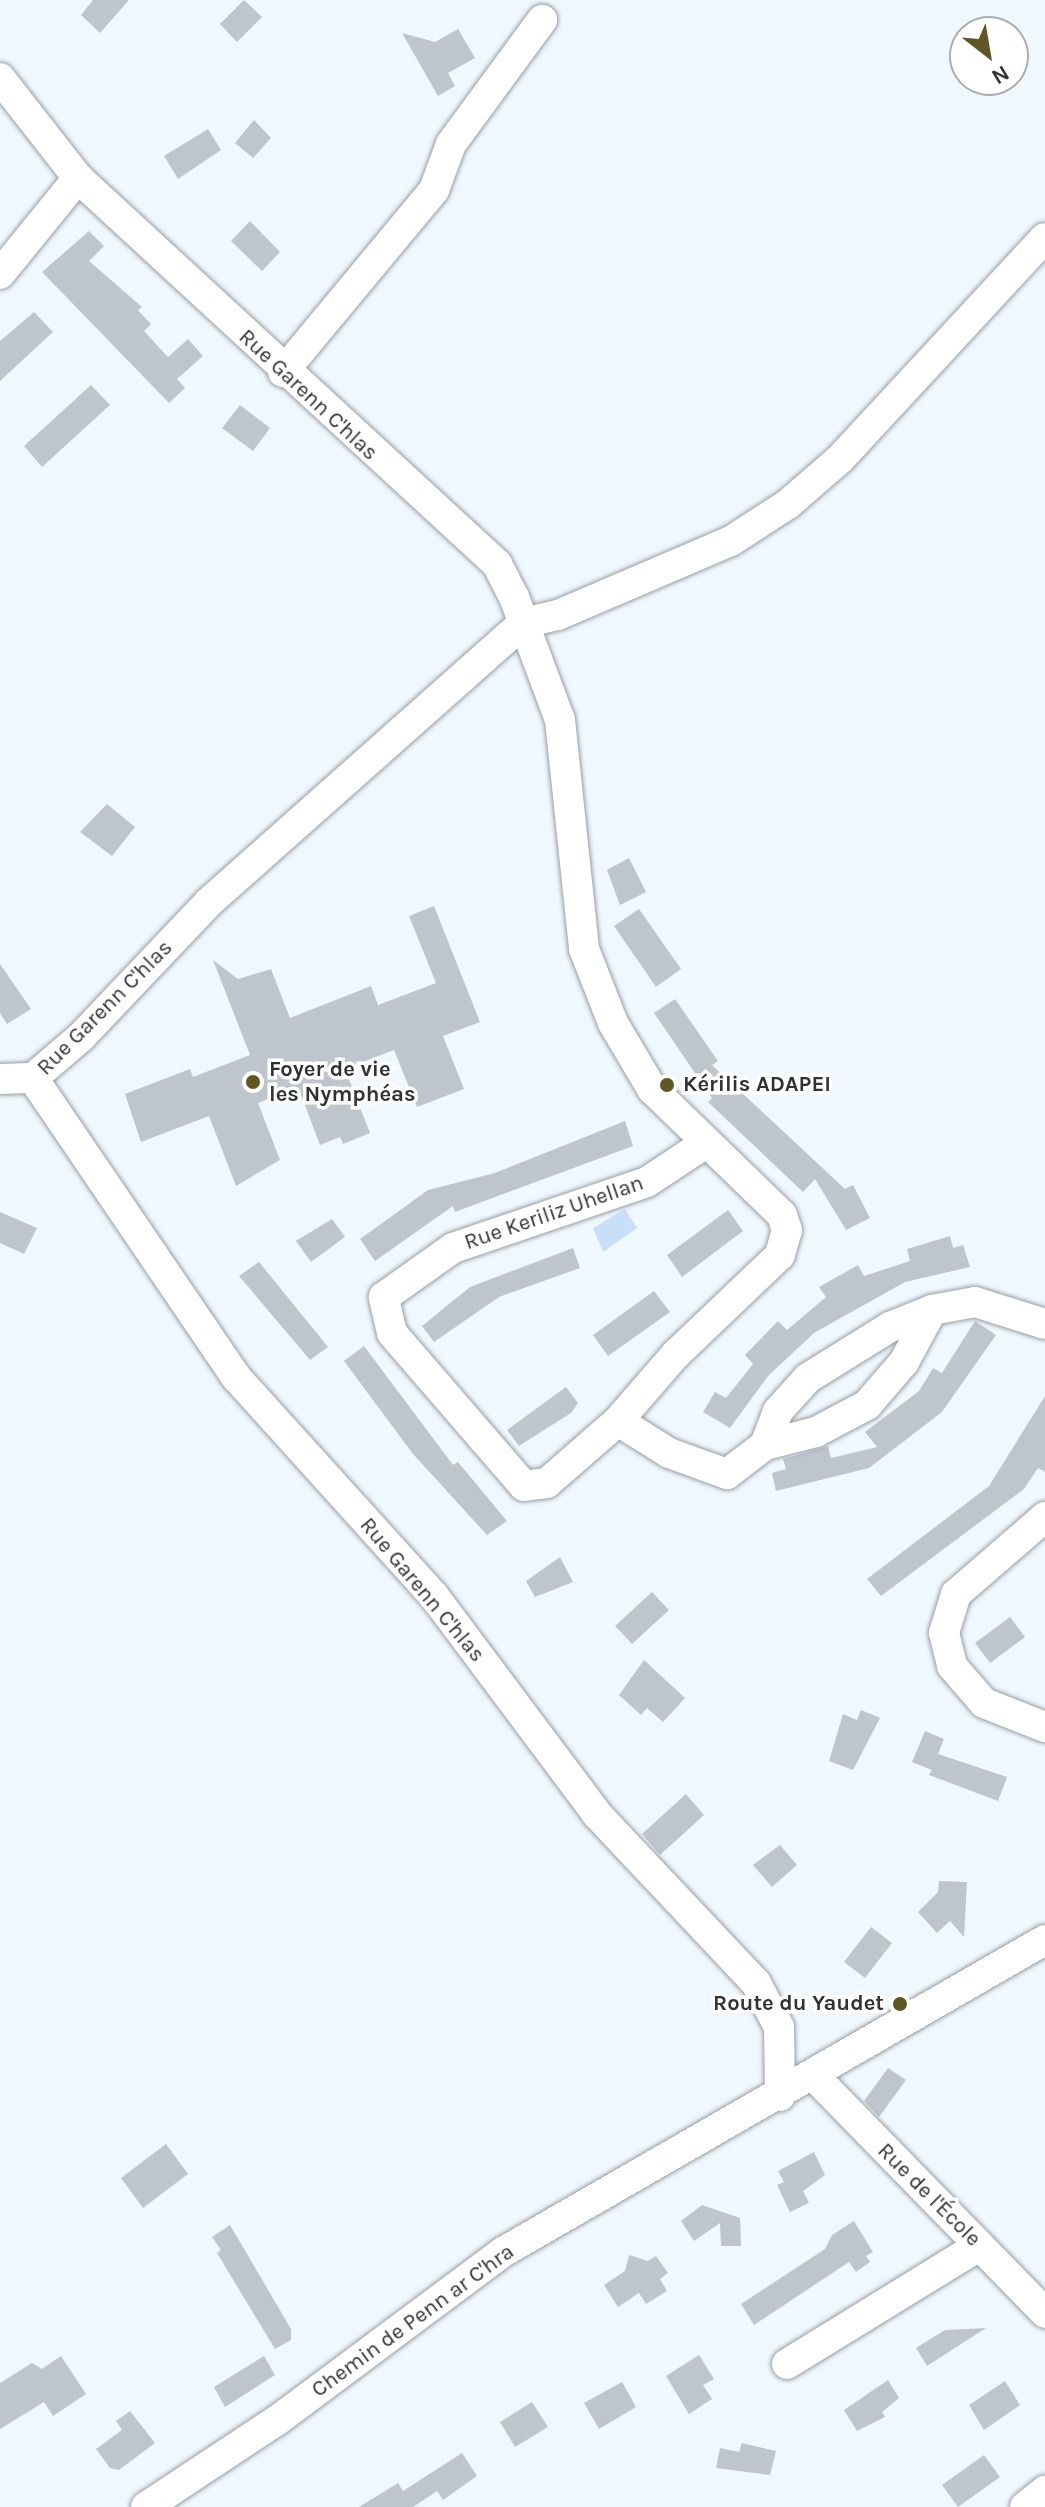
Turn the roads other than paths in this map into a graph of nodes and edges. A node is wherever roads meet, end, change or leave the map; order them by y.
1 (542, 20) dead end
2 (0, 78) edge
3 (78, 178) junction
4 (1045, 238) edge
5 (0, 274) edge
6 (283, 372) junction
7 (523, 623) junction
8 (537, 666) junction
9 (468, 672) junction
10 (33, 1078) junction
11 (0, 1079) edge
12 (703, 1145) junction
13 (932, 1310) junction
14 (1045, 1324) edge
15 (618, 1421) junction
16 (765, 1445) junction
17 (1045, 1517) edge
18 (1045, 1727) edge
19 (1045, 1940) edge
20 (814, 2076) junction
21 (780, 2096) junction
22 (979, 2246) junction
23 (1045, 2313) edge
24 (787, 2364) dead end
25 (1045, 2491) edge
26 (146, 2507) edge
27 (1025, 2507) edge

1 - 6 street
2 - 3 street, Rue Garenn C'hlas
3 - 5 street
3 - 6 street, Rue Garenn C'hlas
4 - 7 street
6 - 7 street, Rue Garenn C'hlas
7 - 8 street, Rue Keriliz Uhellan
7 - 9 street, Rue Garenn C'hlas
8 - 9 street
8 - 12 street, Rue Keriliz Uhellan
9 - 10 street, Rue Garenn C'hlas
10 - 11 street
10 - 21 street, Rue Garenn C'hlas
12 - 15 street, Rue Keriliz Uhellan
12 - 15 street, Rue Keriliz Uhellan
13 - 14 street
13 - 16 street
13 - 16 street
15 - 16 street
17 - 18 street
19 - 20 street
20 - 21 street, Chemin de Penn ar C'hra
20 - 22 street, Rue de l'École
21 - 26 street, Chemin de Penn ar C'hra
22 - 23 street, Rue de l'École
22 - 24 street
25 - 27 street

